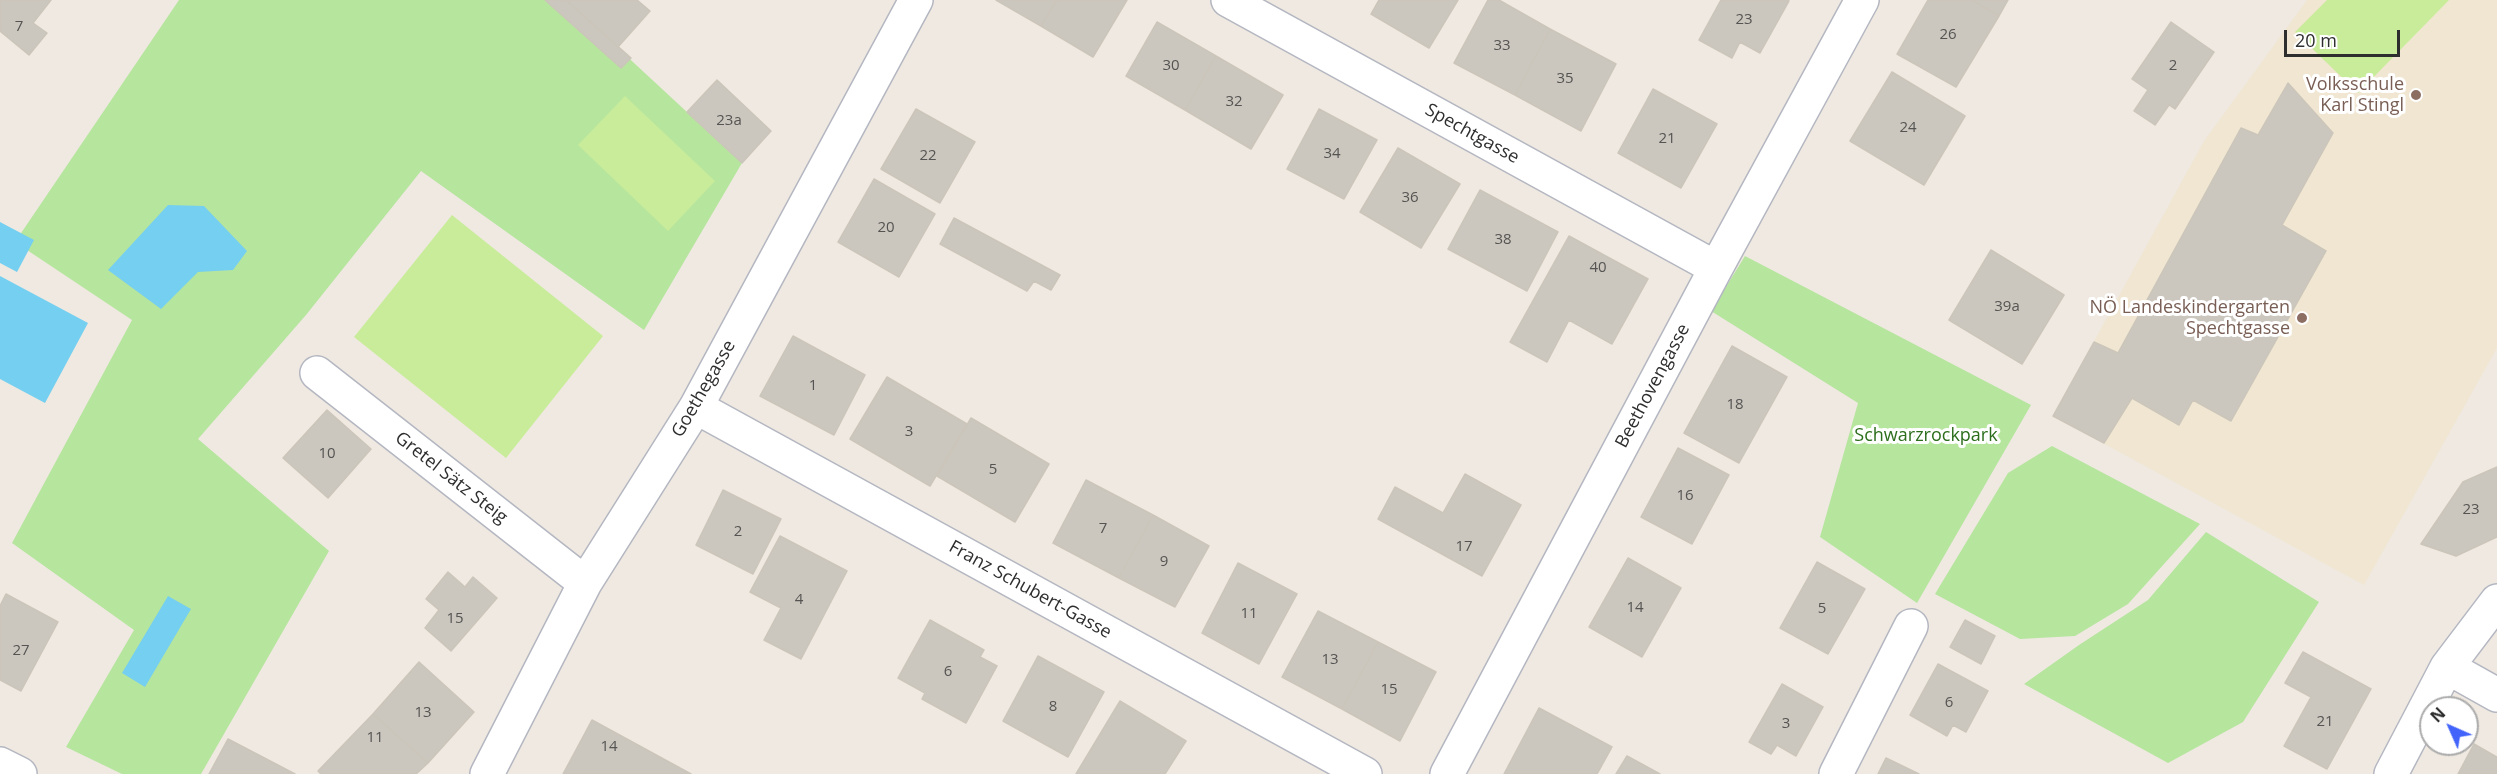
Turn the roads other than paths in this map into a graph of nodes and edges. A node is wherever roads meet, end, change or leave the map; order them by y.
1 (916, 0) edge
2 (1228, 0) edge
3 (1862, 0) edge
4 (1716, 268) junction
5 (317, 373) dead end
6 (696, 406) junction
7 (585, 583) junction
8 (2497, 601) edge
9 (1911, 626) dead end
10 (2447, 667) junction
11 (2497, 695) edge
12 (0, 764) edge
13 (20, 774) edge
14 (487, 774) edge
15 (1365, 774) edge
16 (1447, 774) edge
17 (1836, 774) edge
18 (2391, 774) edge

1 - 6 street, Goethegasse
2 - 4 street, Spechtgasse
3 - 4 street, Beethovengasse
4 - 16 street, Beethovengasse
5 - 7 street, Gretel Sätz Steig
6 - 7 street, Goethegasse
6 - 15 street, Franz Schubert-Gasse
7 - 14 street, Goethegasse
8 - 10 street
9 - 17 street
10 - 11 street
10 - 18 street
12 - 13 street

